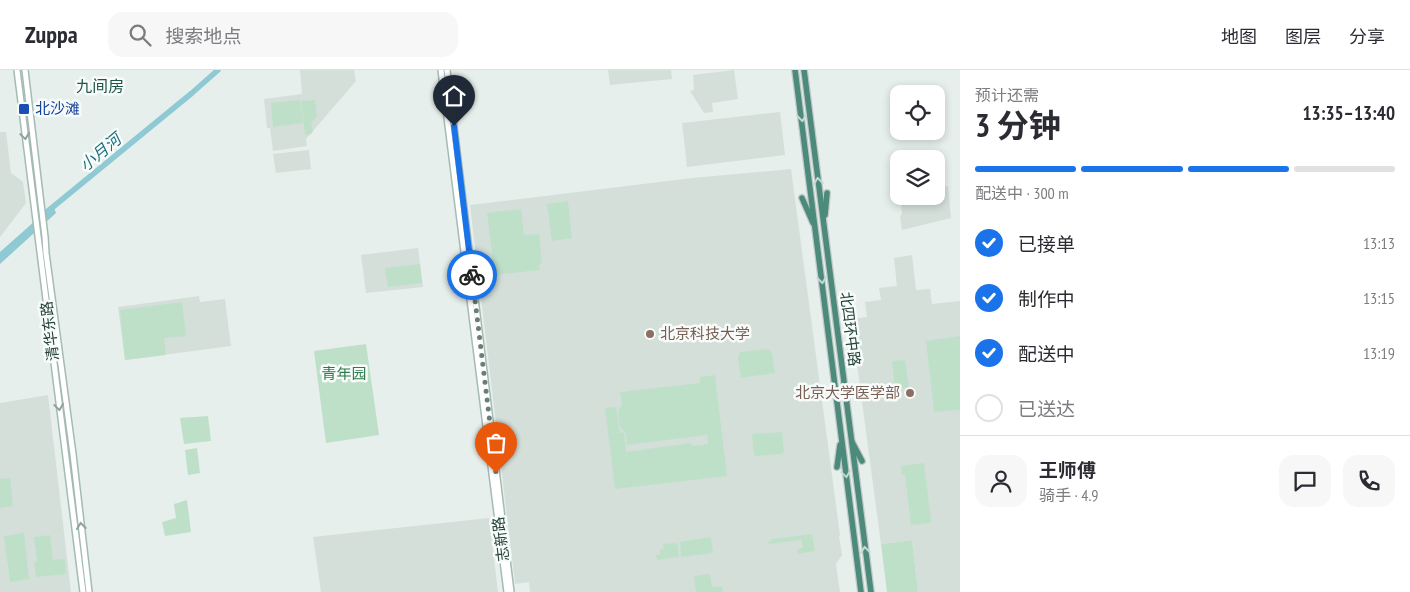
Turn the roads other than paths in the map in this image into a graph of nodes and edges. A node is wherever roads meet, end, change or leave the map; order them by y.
1 (17, 70) edge
2 (25, 70) edge
3 (441, 70) edge
4 (447, 70) edge
5 (795, 70) edge
6 (804, 70) edge
7 (827, 193) dead end
8 (802, 198) dead end
9 (460, 203) junction
10 (824, 227) junction
11 (816, 229) junction
12 (64, 382) junction
13 (56, 383) junction
14 (842, 438) junction
15 (850, 438) junction
16 (862, 461) dead end
17 (837, 467) dead end
18 (83, 592) edge
19 (89, 592) edge
20 (507, 592) edge
21 (511, 592) edge
22 (861, 592) edge
23 (870, 592) edge

1 -> 13 main road, 清华东路
2 - 12 main road, 清华东路
3 - 9 main road, 志新路
4 - 9 main road, 志新路
5 -> 11 highway, 北四环中路
10 -> 6 highway, 北四环中路
7 - 10 highway
8 - 11 highway
9 - 20 main road, 志新路
9 - 21 main road, 志新路
10 - 15 highway, 北四环中路
11 -> 14 highway, 北四环中路
12 - 13 main road
19 -> 12 main road, 清华东路
13 -> 18 main road, 清华东路
14 - 17 highway
14 -> 22 highway, 北四环中路
15 - 16 highway
23 -> 15 highway, 北四环中路

